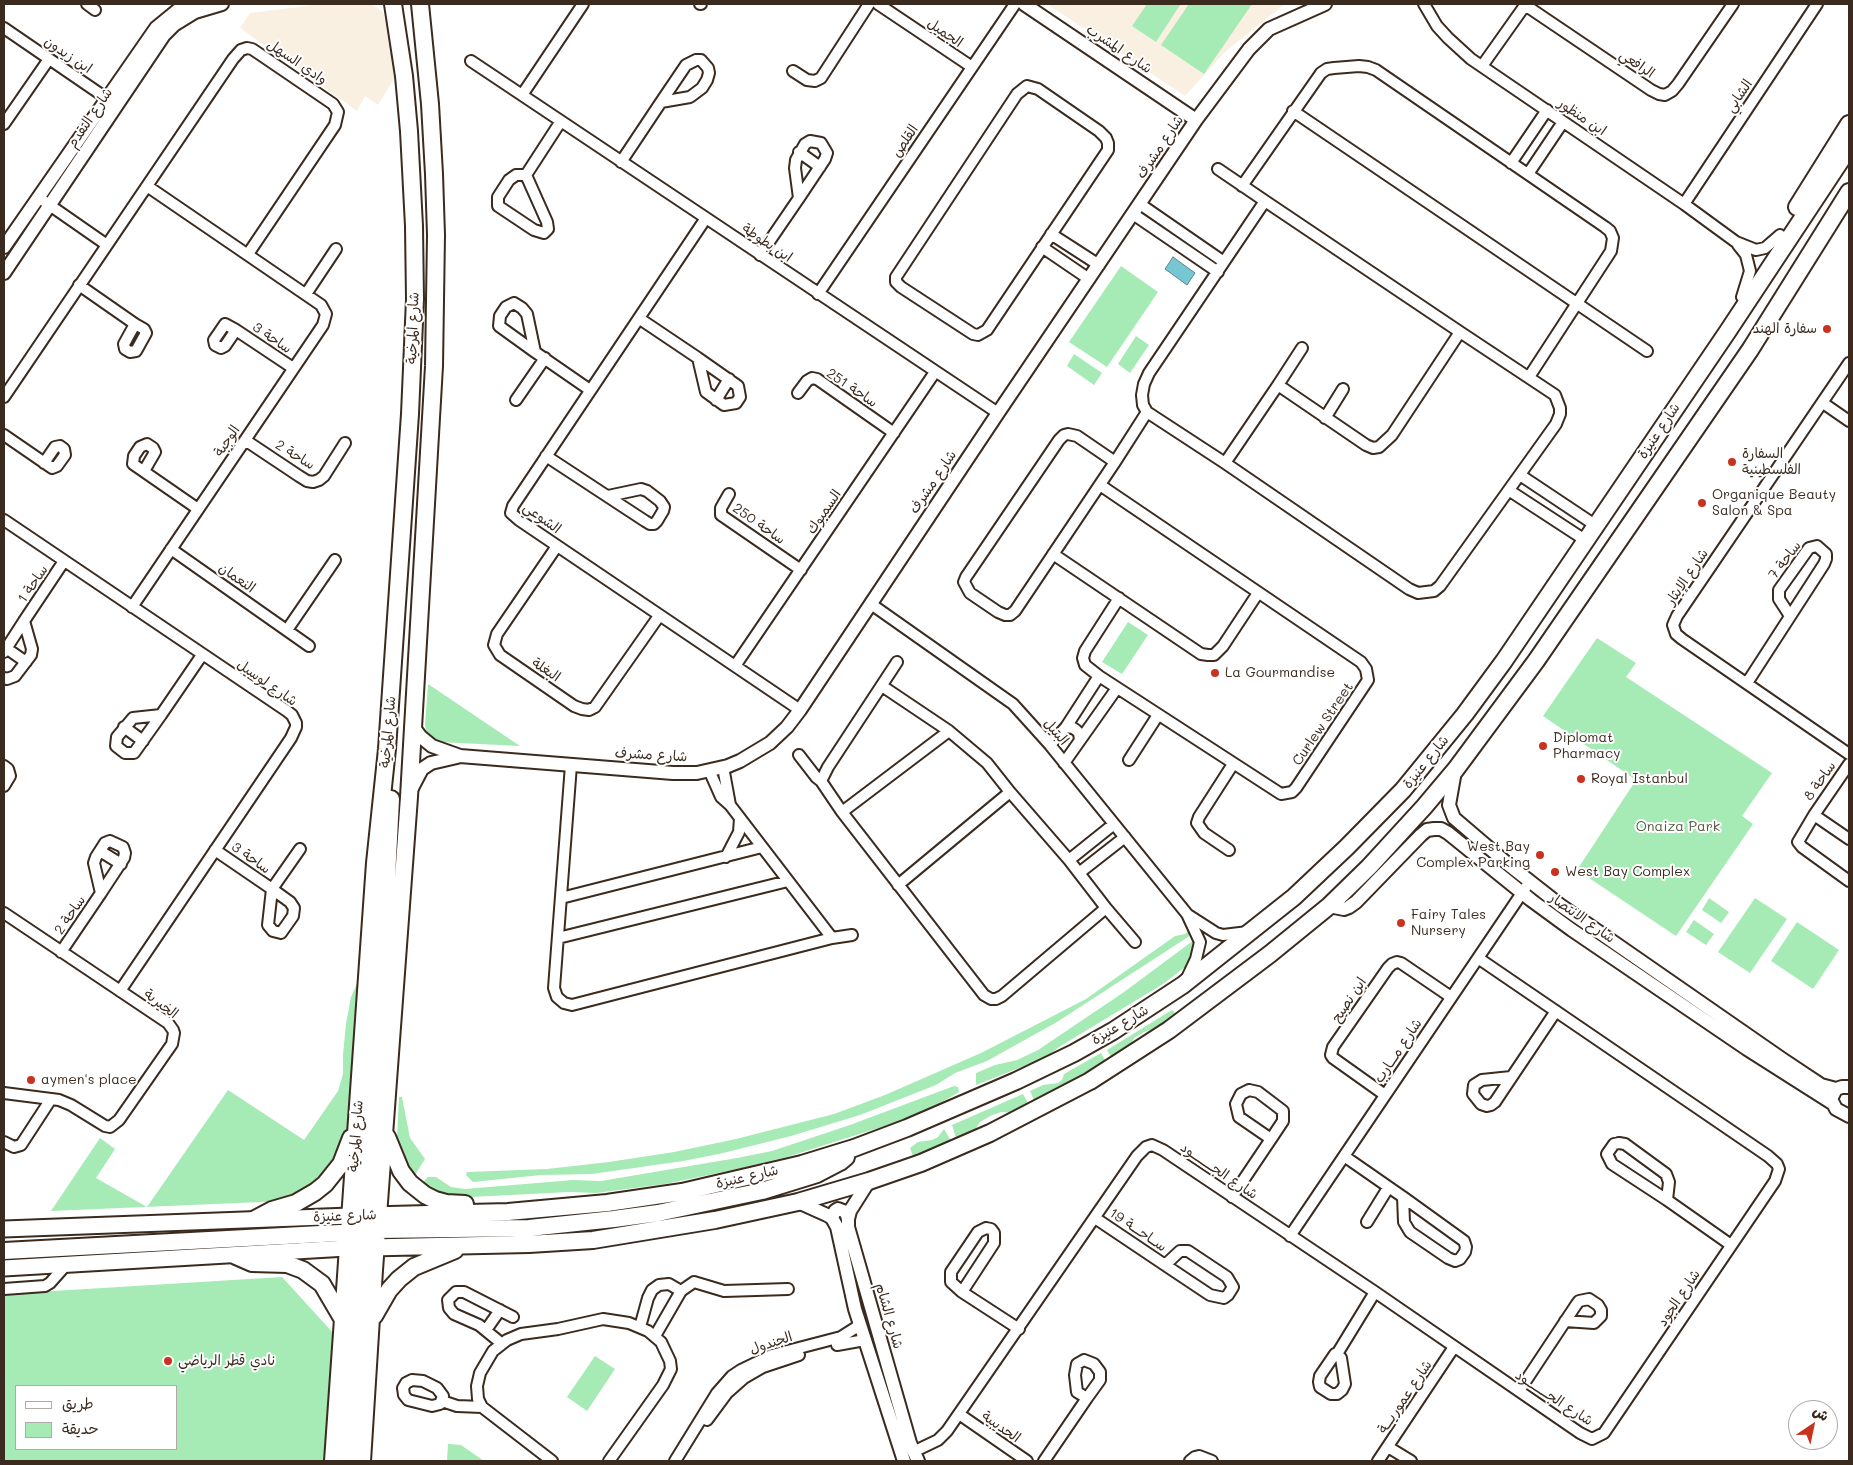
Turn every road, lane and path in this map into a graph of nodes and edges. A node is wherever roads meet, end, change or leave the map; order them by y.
1 (192, 4) edge
2 (222, 4) edge
3 (387, 4) edge
4 (393, 4) edge
5 (420, 4) edge
6 (583, 4) edge
7 (869, 4) edge
8 (878, 4) edge
9 (1015, 4) edge
10 (1024, 4) edge
11 (1325, 4) edge
12 (1424, 4) edge
13 (1526, 4) edge
14 (1733, 4) edge
15 (1817, 4) edge
16 (1304, 8) edge
17 (396, 20) junction
18 (4, 28) edge
19 (49, 59) junction
20 (471, 61) dead end
21 (1482, 66) junction
22 (972, 67) junction
23 (793, 71) dead end
24 (522, 95) junction
25 (111, 102) junction
26 (661, 102) junction
27 (1546, 110) junction
28 (1293, 111) junction
29 (1196, 120) junction
30 (561, 121) junction
31 (1563, 122) junction
32 (4, 124) edge
33 (1849, 124) edge
34 (1849, 148) edge
35 (799, 152) junction
36 (621, 162) junction
37 (1512, 163) junction
38 (820, 167) junction
39 (1218, 170) dead end
40 (1528, 174) junction
41 (526, 175) junction
42 (147, 186) junction
43 (1242, 186) junction
44 (1849, 192) edge
45 (38, 197) junction
46 (800, 198) junction
47 (1265, 201) junction
48 (1684, 204) junction
49 (50, 206) junction
50 (1137, 209) junction
51 (706, 218) junction
52 (1051, 234) junction
53 (1780, 235) junction
54 (1736, 242) junction
55 (107, 245) junction
56 (4, 247) edge
57 (1042, 247) junction
58 (336, 250) dead end
59 (248, 254) junction
60 (760, 255) junction
61 (1224, 262) junction
62 (1099, 265) junction
63 (1218, 272) junction
64 (4, 273) edge
65 (1089, 279) junction
66 (79, 286) junction
67 (306, 294) junction
68 (818, 294) junction
69 (1742, 297) junction
70 (1576, 304) junction
71 (640, 319) junction
72 (135, 324) dead end
73 (236, 330) dead end
74 (1728, 331) junction
75 (1460, 332) junction
76 (1302, 348) dead end
77 (1647, 351) dead end
78 (535, 352) junction
79 (544, 358) junction
80 (698, 358) junction
81 (1849, 364) edge
82 (293, 368) junction
83 (935, 372) junction
84 (1529, 377) junction
85 (729, 380) junction
86 (1278, 385) junction
87 (1343, 389) dead end
88 (590, 390) junction
89 (798, 393) dead end
90 (4, 397) edge
91 (516, 400) dead end
92 (716, 400) junction
93 (1823, 403) junction
94 (1147, 412) junction
95 (998, 413) junction
96 (1325, 418) junction
97 (1849, 421) edge
98 (894, 433) junction
99 (4, 435) edge
100 (244, 440) junction
101 (345, 443) dead end
102 (546, 456) junction
103 (44, 462) dead end
104 (1115, 462) junction
105 (1225, 463) junction
106 (144, 471) dead end
107 (1520, 475) junction
108 (1100, 485) junction
109 (1510, 491) junction
110 (729, 494) dead end
111 (608, 496) junction
112 (1562, 502) junction
113 (198, 509) junction
114 (1551, 518) junction
115 (5, 523) edge
116 (1595, 525) junction
117 (1585, 540) junction
118 (557, 546) junction
119 (171, 549) junction
120 (1053, 554) junction
121 (335, 560) dead end
122 (64, 561) junction
123 (801, 570) junction
124 (1258, 593) junction
125 (1119, 598) junction
126 (871, 604) junction
127 (132, 607) junction
128 (659, 616) junction
129 (1790, 616) junction
130 (24, 621) junction
131 (287, 630) junction
132 (310, 646) dead end
133 (5, 650) edge
134 (202, 655) junction
135 (26, 662) junction
136 (896, 662) dead end
137 (735, 666) junction
138 (1099, 676) junction
139 (4, 678) edge
140 (1747, 684) junction
141 (882, 686) junction
142 (1117, 688) junction
143 (800, 710) junction
144 (161, 715) junction
145 (1158, 715) junction
146 (412, 725) junction
147 (124, 727) junction
148 (1066, 727) junction
149 (949, 732) junction
150 (1080, 740) junction
151 (143, 741) junction
152 (1050, 745) junction
153 (387, 749) junction
154 (1849, 754) edge
155 (799, 755) dead end
156 (460, 756) junction
157 (1129, 760) dead end
158 (1064, 763) junction
159 (1232, 764) junction
160 (1849, 764) edge
161 (571, 765) junction
162 (4, 766) edge
163 (723, 767) junction
164 (1456, 769) junction
165 (709, 770) junction
166 (821, 782) junction
167 (4, 786) edge
168 (1010, 792) junction
169 (409, 797) junction
170 (730, 805) junction
171 (842, 812) junction
172 (1814, 815) junction
173 (740, 818) junction
174 (1114, 824) junction
175 (1125, 837) junction
176 (1849, 839) edge
177 (762, 848) junction
178 (300, 849) dead end
179 (215, 850) junction
180 (1230, 850) dead end
181 (100, 851) junction
182 (726, 856) junction
183 (1069, 860) junction
184 (121, 864) junction
185 (1078, 873) junction
186 (788, 881) junction
187 (1849, 881) edge
188 (898, 885) junction
189 (1526, 888) junction
190 (101, 894) junction
191 (561, 898) junction
192 (1329, 906) junction
193 (1106, 908) junction
194 (4, 913) edge
195 (1188, 914) junction
196 (1251, 932) junction
197 (852, 936) dead end
198 (558, 938) junction
199 (832, 938) junction
200 (1135, 942) dead end
201 (62, 952) junction
202 (1478, 958) junction
203 (1183, 985) junction
204 (1680, 988) junction
205 (120, 991) junction
206 (1668, 996) junction
207 (1451, 997) junction
208 (1556, 1011) junction
209 (1511, 1077) dead end
210 (1844, 1085) edge
211 (7, 1093) edge
212 (1385, 1095) junction
213 (52, 1099) junction
214 (1832, 1103) junction
215 (1847, 1113) edge
216 (357, 1119) junction
217 (384, 1131) junction
218 (1271, 1139) junction
219 (4, 1142) edge
220 (854, 1148) junction
221 (1344, 1156) junction
222 (869, 1181) junction
223 (1388, 1188) junction
224 (1232, 1197) junction
225 (1403, 1198) junction
226 (1668, 1200) junction
227 (798, 1202) junction
228 (508, 1212) junction
229 (832, 1218) junction
230 (1095, 1218) junction
231 (256, 1219) junction
232 (848, 1219) junction
233 (1367, 1222) dead end
234 (4, 1229) edge
235 (363, 1232) junction
236 (1290, 1236) junction
237 (1731, 1245) junction
238 (466, 1246) junction
239 (4, 1251) edge
240 (236, 1256) junction
241 (66, 1265) junction
242 (1165, 1265) junction
243 (4, 1268) edge
244 (4, 1289) edge
245 (788, 1289) dead end
246 (681, 1291) junction
247 (962, 1292) junction
248 (1374, 1292) junction
249 (500, 1310) junction
250 (513, 1317) dead end
251 (342, 1318) junction
252 (1565, 1321) dead end
253 (371, 1322) junction
254 (860, 1325) junction
255 (640, 1327) junction
256 (1019, 1329) junction
257 (486, 1330) junction
258 (655, 1336) junction
259 (865, 1340) junction
260 (501, 1344) junction
261 (1454, 1347) junction
262 (1337, 1354) dead end
263 (1519, 1391) junction
264 (1087, 1398) dead end
265 (442, 1401) dead end
266 (482, 1407) junction
267 (959, 1414) junction
268 (1596, 1438) joint
269 (1388, 1447) junction
270 (916, 1456) edge
271 (334, 1461) edge
272 (349, 1461) edge
273 (362, 1461) edge
274 (552, 1461) edge
275 (609, 1461) edge
276 (676, 1461) edge
277 (904, 1461) edge
278 (1027, 1461) edge
279 (1044, 1461) edge
280 (1190, 1461) edge
281 (1212, 1461) edge
282 (1378, 1461) edge
283 (1411, 1461) edge

1 - 25 street, شارع التقدم
2 - 25 street, شارع التقدم
3 - 17 street
4 - 17 highway, شارع المرخية
5 - 146 highway, شارع المرخية
6 - 24 street
7 - 23 street
8 - 22 street, الجميل
9 - 22 street, القلص
10 - 29 street, شارع المشرب
11 - 16 street, شارع مشرف
12 - 21 street, ابن منظور
13 - 14 street, الرافعي
13 - 21 street
15 - 48 street, الشابي
16 - 29 street, شارع مشرف
17 - 153 highway, شارع المرخية
18 - 19 street, ابن زيدون
19 - 25 street, ابن زيدون
19 - 32 street
20 - 24 street, ابن بطوطة
21 - 27 street, ابن منظور
22 - 68 street, القلص
24 - 30 street, ابن بطوطة
25 - 45 street, شارع التقدم
25 - 49 street, شارع التقدم
26 - 26 street
26 - 36 street
27 - 31 street, ابن منظور
27 - 37 street
28 - 37 street
28 - 43 street
28 - 70 street
29 - 50 street, شارع مشرف
30 - 36 street, ابن بطوطة
30 - 41 street
31 - 40 street
31 - 48 street, ابن منظور
33 - 53 highway
34 - 74 highway, شارع عنيزة
35 - 38 street
35 - 38 street
35 - 46 street
36 - 51 street, ابن بطوطة
37 - 40 street
38 - 46 street
39 - 43 street
40 - 70 street
41 - 41 street
42 - 55 street, وادي السهل
42 - 59 street, الوجبة
42 - 59 street, وادي السهل
43 - 47 street
44 - 164 highway, شارع عنيزة
45 - 49 street
45 - 56 street, شارع التقدم
46 - 60 street
47 - 61 street
47 - 75 street
48 - 54 street, ابن منظور
49 - 55 street
49 - 64 street, شارع التقدم
50 - 61 street
50 - 62 street, شارع مشرف
50 - 63 street
51 - 60 street, ابن بطوطة
51 - 71 street, الشوعي
52 - 57 street
52 - 57 street
52 - 62 street
53 - 54 street, ابن منظور
53 - 69 highway
54 - 69 street, ابن منظور
55 - 66 street, وادي السهل
57 - 65 street
58 - 67 street
59 - 67 street, الوجبة
60 - 68 street, ابن بطوطة
61 - 63 street
62 - 65 street, شارع مشرف
63 - 94 street
65 - 95 street, شارع مشرف
66 - 72 street
66 - 90 street, وادي السهل
67 - 82 street, الوجبة
68 - 83 street, ابن بطوطة
69 - 74 highway
70 - 77 street
70 - 84 street
71 - 80 street
71 - 88 street, الشوعي
73 - 82 street, ساحة 3
74 - 116 highway, شارع عنيزة
75 - 84 street
75 - 96 street
76 - 86 street
78 - 78 street
78 - 79 street
79 - 88 street
79 - 91 street
80 - 85 street
80 - 92 street
81 - 93 street, شارع الإيثار
82 - 100 street, الوجبة
83 - 95 street, ابن بطوطة
83 - 98 street, السمبوك
84 - 107 street
85 - 92 street
85 - 92 street
86 - 96 street
86 - 105 street
87 - 96 street
88 - 102 street, الشوعي
89 - 98 street, ساحة 251
93 - 97 street
93 - 140 street, شارع الإيثار
94 - 104 street
94 - 105 street
95 - 126 street, شارع مشرف
98 - 123 street, السمبوك
99 - 103 street
100 - 101 street, ساحة 2
100 - 113 street, الوجبة
102 - 111 street
102 - 118 street, الشوعي
104 - 108 street
104 - 120 street
105 - 109 street
106 - 113 street
107 - 109 street
107 - 112 street
108 - 120 street
108 - 124 street, Curlew Street
109 - 114 street
110 - 123 street, ساحة 250
111 - 111 street
112 - 114 street
112 - 116 street
113 - 119 street, الوجبة
114 - 117 street
115 - 122 street, شارع لوسيل
116 - 117 highway, شارع عنيزة
117 - 196 highway, شارع عنيزة
118 - 128 street, الشوعي
118 - 128 street, البغلة
119 - 127 street, الوجبة
119 - 131 street, النعمان
120 - 125 street
121 - 131 street
122 - 127 street, شارع لوسيل
122 - 130 street, ساحة 1
123 - 137 street, السمبوك
124 - 125 street
124 - 159 street, Curlew Street
125 - 138 street, Curlew Street
126 - 143 street, شارع مشرف
126 - 152 street, البتيل
127 - 134 street, شارع لوسيل
128 - 137 street, الشوعي
129 - 129 street, ساحة 7
129 - 140 street, ساحة 7
130 - 133 street, ساحة 1
130 - 135 street, ساحة 1
131 - 132 street, النعمان
133 - 135 street
134 - 144 street
134 - 179 street, شارع لوسيل
135 - 139 street
136 - 141 street
137 - 143 street, الشوعي
138 - 142 street, Curlew Street
138 - 148 street
140 - 154 street, شارع الإيثار
141 - 149 street
141 - 166 street
142 - 145 street, Curlew Street
142 - 150 street
143 - 163 street, شارع مشرف
144 - 147 street
144 - 151 street
145 - 157 street
145 - 159 street, Curlew Street
146 - 156 street, شارع مشرف
146 - 169 highway, شارع المرخية
147 - 151 street
147 - 151 street
148 - 150 street
148 - 152 street
149 - 168 street
149 - 171 street
150 - 158 street
152 - 158 street, البتيل
153 - 216 highway, شارع المرخية
153 - 235 highway
155 - 166 street
156 - 161 street, شارع مشرف
156 - 169 street, شارع مشرف
158 - 174 street, البتيل
159 - 180 street
160 - 172 street, ساحة 8
161 - 165 street, شارع مشرف
161 - 191 street
162 - 167 street
163 - 165 street, شارع مشرف
163 - 170 street
164 - 189 street, شارع الانتصار
164 - 192 highway, شارع عنيزة
165 - 170 street
166 - 171 street
168 - 183 street
168 - 188 street
169 - 217 highway, شارع المرخية
170 - 173 street
171 - 188 street
172 - 176 street, ساحة 8
172 - 187 street, ساحة 8
173 - 177 street
173 - 182 street
174 - 175 street, البتيل
174 - 183 street
175 - 185 street
175 - 195 street, البتيل
177 - 182 street
177 - 186 street
178 - 179 street, ساحة 3
179 - 205 street, شارع لوسيل
181 - 184 street
181 - 184 street
181 - 190 street, ساحة 2
182 - 191 street
183 - 185 street
184 - 190 street, ساحة 2
185 - 193 street
186 - 198 street
186 - 199 street
188 - 193 street
189 - 192 street, شارع الانتصار
189 - 202 street, شارع مـــارب
189 - 204 street, شارع الانتصار
189 - 206 street, شارع الانتصار
190 - 201 street, ساحة 2
191 - 198 street
192 - 222 highway, شارع عنيزة
193 - 200 street
194 - 201 street, الخيرية
195 - 196 street, البتيل
195 - 203 street, البتيل
196 - 203 highway, شارع عنيزة
197 - 199 street
198 - 199 street
201 - 205 street, الخيرية
202 - 207 street, شارع مـــارب
202 - 208 street
203 - 220 highway, شارع عنيزة
204 - 206 street
204 - 210 street, شارع الانتصار
205 - 213 street, الخيرية
206 - 214 street, شارع الانتصار
207 - 212 street, شارع مـــارب
207 - 212 street, ابن نصيح
208 - 209 street
208 - 237 street, شارع الجود
210 - 214 street
211 - 213 street, الخيرية
212 - 221 street, شارع مـــارب
213 - 219 street
214 - 215 street, شارع الانتصار
216 - 231 highway
216 - 235 highway, شارع المرخية
217 - 228 highway
217 - 235 highway, شارع المرخية
218 - 218 street
218 - 224 street
220 - 228 highway, شارع عنيزة
220 - 235 highway
221 - 223 street
221 - 236 street, شارع مـــارب
222 - 227 highway, شارع عنيزة
222 - 232 street
223 - 225 street
223 - 233 street
224 - 230 street, شارع الجــــــــود
224 - 236 street, شارع الجــــــــود
225 - 225 street
226 - 226 street
226 - 237 street
227 - 229 street
227 - 238 highway, شارع عنيزة
228 - 235 highway, شارع عنيزة
229 - 232 street
229 - 254 street
230 - 242 street, ســاحـــة 19
230 - 256 street, شارع الجــــــــود
231 - 234 main road, شارع عنيزة
231 - 235 main road, شارع عنيزة
232 - 270 street, شارع الشام
235 - 238 highway, شارع عنيزة
235 - 239 highway
235 - 240 main road, شارع عنيزة
235 - 251 highway, شارع المرخية
235 - 253 highway, شارع المرخية
235 - 272 highway
236 - 248 street, شارع الجــــــــود
237 - 268 street, شارع الجود
238 - 253 highway
240 - 241 main road, شارع عنيزة
240 - 251 highway
241 - 243 main road, شارع عنيزة
241 - 244 street
242 - 242 street, ســاحـــة 19
245 - 246 street
246 - 255 street
246 - 258 street
247 - 247 street
247 - 256 street
248 - 261 street, شارع الجــــــــود
248 - 262 street
249 - 250 street
249 - 257 street
249 - 257 street
251 - 271 highway, شارع المرخية
252 - 263 street
253 - 273 highway, شارع المرخية
254 - 259 street
254 - 276 street, الجندول
255 - 258 street
255 - 260 street
256 - 267 street, شارع الجــــــــود
257 - 260 street
258 - 275 street
259 - 276 street, الجندول
259 - 277 street
260 - 266 street
261 - 263 street, شارع الجــــــــود
261 - 269 street, شارع عموريـــة
263 - 268 street, شارع الجــــــــود
264 - 279 street
265 - 266 street
266 - 274 street
267 - 270 street, شارع الجــــــــود
267 - 278 street, الحديبية
269 - 282 street, شارع عموريـــة
269 - 283 street
280 - 281 street

